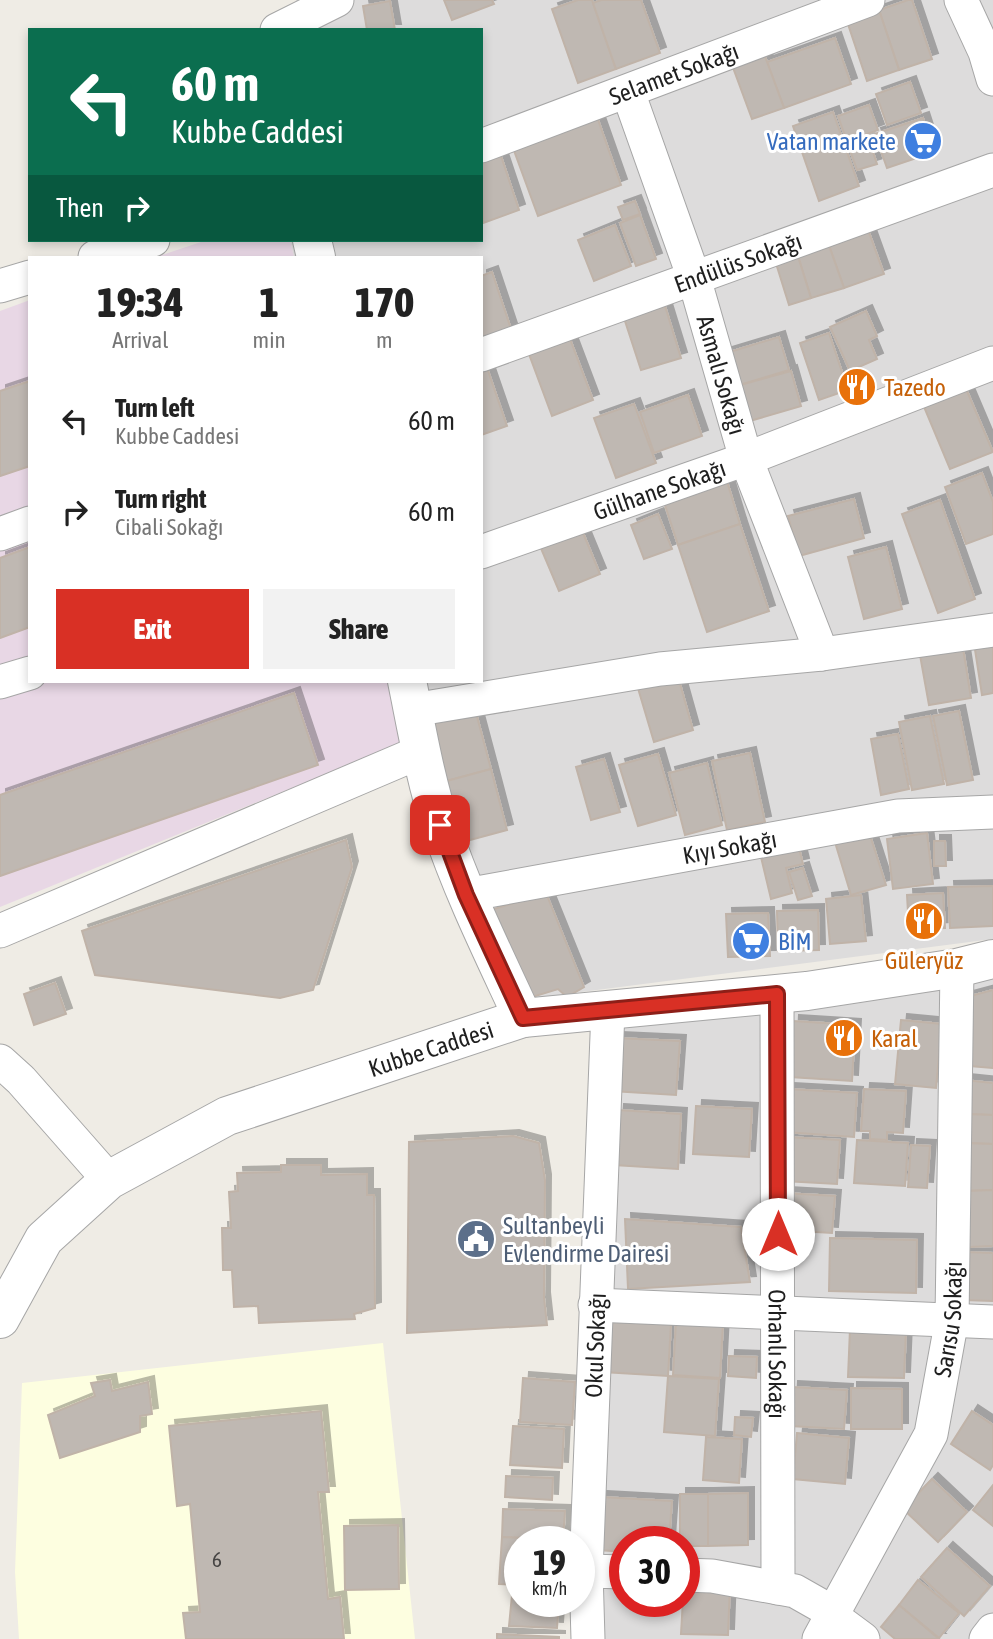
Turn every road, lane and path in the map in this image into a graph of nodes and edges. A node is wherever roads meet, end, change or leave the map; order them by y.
1 (337, 0) edge
2 (868, 0) edge
3 (961, 0) edge
4 (281, 28) edge
5 (990, 58) edge
6 (628, 92) junction
7 (483, 145) edge
8 (993, 170) edge
9 (146, 242) edge
10 (98, 256) edge
11 (28, 278) edge
12 (694, 278) junction
13 (0, 286) edge
14 (483, 354) edge
15 (993, 363) edge
16 (746, 459) junction
17 (28, 524) edge
18 (0, 534) edge
19 (483, 551) edge
20 (993, 630) edge
21 (822, 654) junction
22 (28, 674) edge
23 (0, 682) edge
24 (410, 696) edge
25 (420, 752) junction
26 (993, 812) edge
27 (466, 895) junction
28 (0, 931) edge
29 (975, 963) edge
30 (777, 994) junction
31 (608, 1010) junction
32 (523, 1018) junction
33 (0, 1061) edge
34 (109, 1180) junction
35 (595, 1305) junction
36 (779, 1313) junction
37 (0, 1319) edge
38 (952, 1319) junction
39 (993, 1322) edge
40 (588, 1526) edge
41 (700, 1576) edge
42 (778, 1588) junction
43 (587, 1617) edge
44 (826, 1628) edge
45 (993, 1630) edge
46 (588, 1639) edge
47 (863, 1639) edge
48 (986, 1639) edge

1 - 4 street
2 - 6 street, Selamet Sokağı
3 - 5 street
6 - 7 street, Selamet Sokağı
6 - 12 street, Asmalı Sokağı
8 - 12 street, Endülüs Sokağı
9 - 10 street
11 - 13 street
12 - 14 street, Endülüs Sokağı
12 - 16 street, Asmalı Sokağı
15 - 16 street, Gülhane Sokağı
16 - 19 street, Gülhane Sokağı
16 - 21 street, Asmalı Sokağı
17 - 18 street
20 - 21 street
21 - 24 street
22 - 23 street
24 - 25 street
25 - 27 street
25 - 28 street
26 - 27 street, Kıyı Sokağı
27 - 32 street
29 - 30 street, Kubbe Caddesi
29 - 38 street, Sarısu Sokağı
30 - 31 street, Kubbe Caddesi
30 - 36 street, Orhanlı Sokağı
31 - 32 street, Kubbe Caddesi
31 - 35 street, Okul Sokağı
32 - 34 street, Kubbe Caddesi
33 - 34 street
34 - 37 street, Kubbe Caddesi
35 - 36 street
35 - 40 street, Okul Sokağı
36 - 38 street
36 - 42 street, Orhanlı Sokağı
38 - 39 street
38 - 44 street, Sarısu Sokağı
41 - 42 street
42 - 44 street
43 - 46 street, Okul Sokağı
44 - 47 street
45 - 48 street

